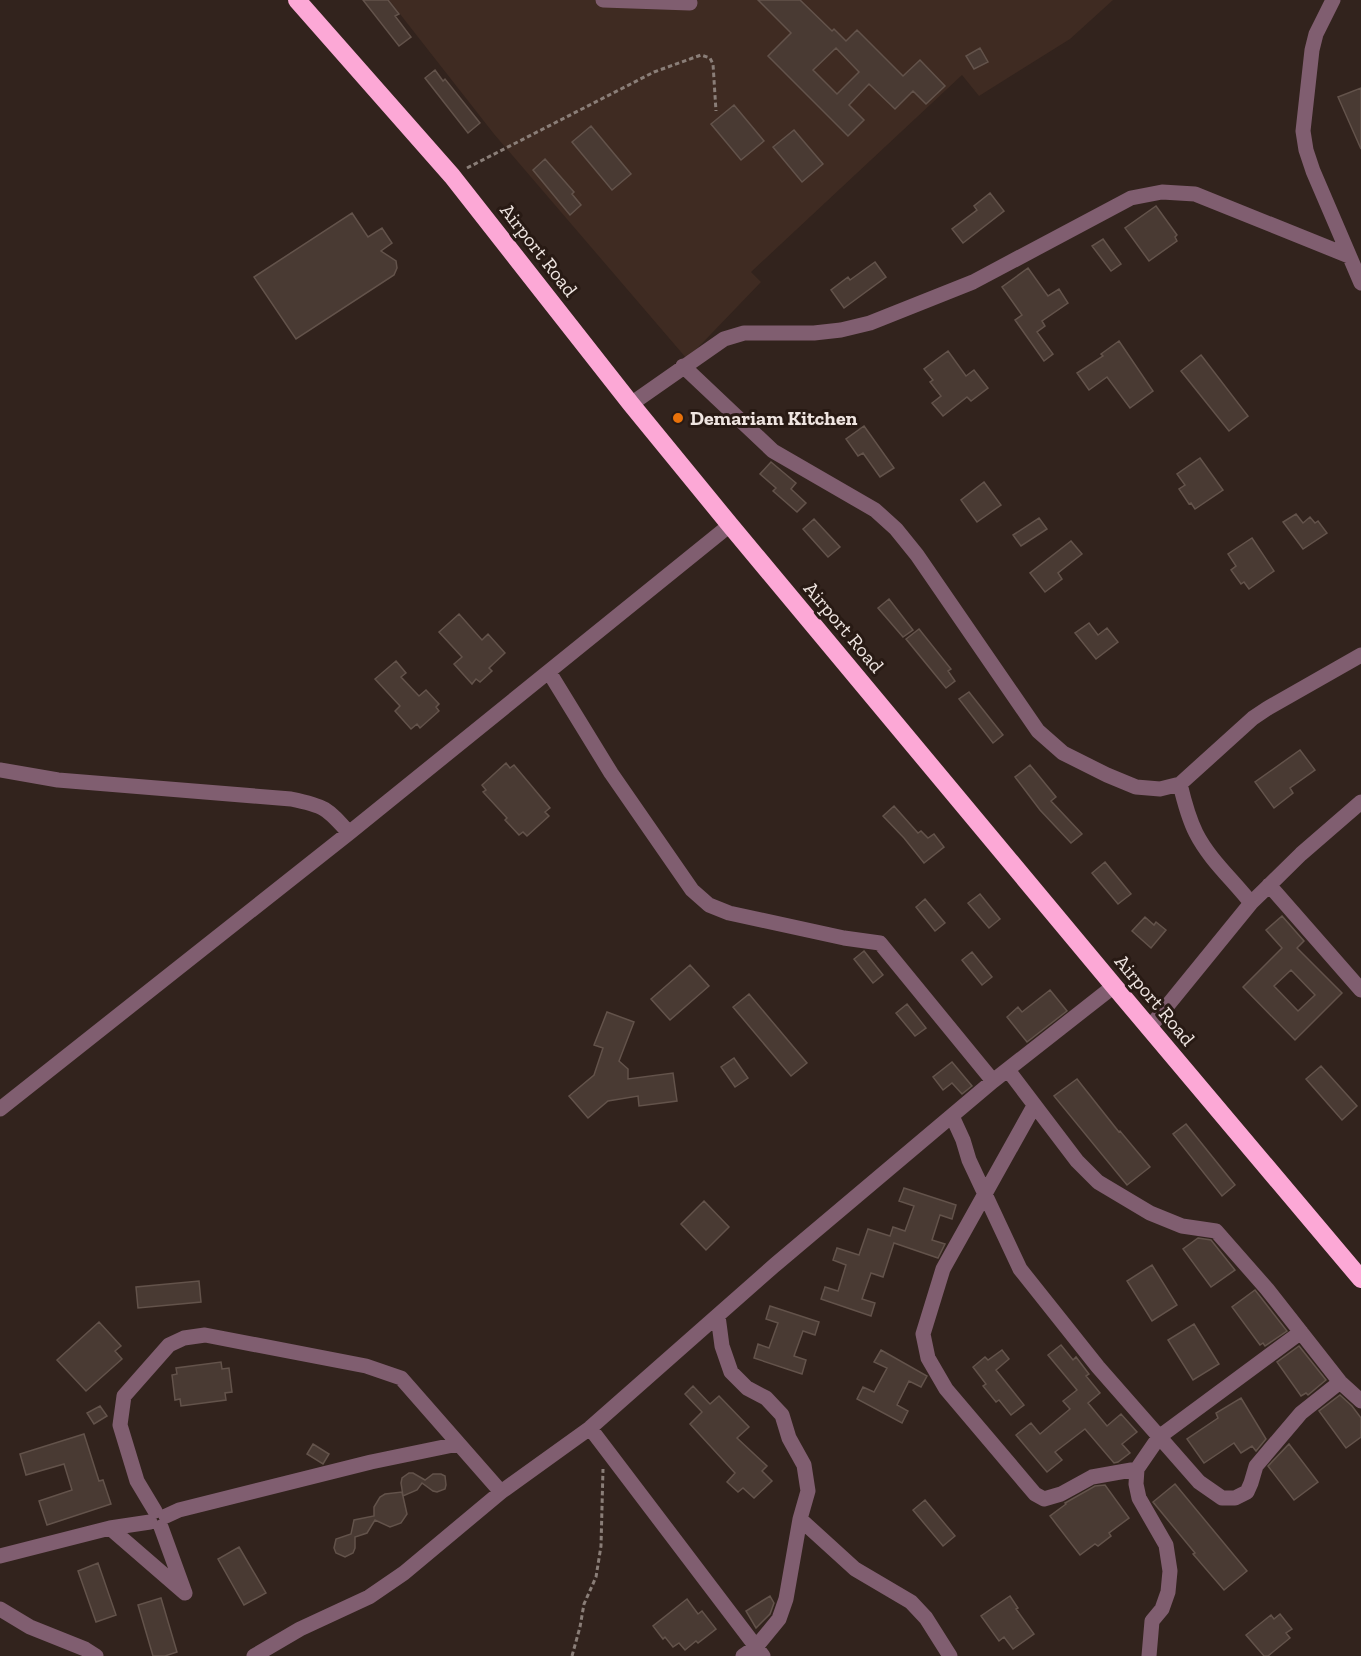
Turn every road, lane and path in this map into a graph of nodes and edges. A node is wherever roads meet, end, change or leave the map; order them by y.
1 (297, 0) edge
2 (603, 0) edge
3 (1333, 0) edge
4 (690, 3) dead end
5 (716, 111) dead end
6 (452, 176) junction
7 (1349, 256) junction
8 (1361, 283) edge
9 (683, 366) junction
10 (631, 404) junction
11 (730, 525) junction
12 (1361, 655) edge
13 (549, 672) junction
14 (0, 770) edge
15 (1180, 784) junction
16 (1361, 802) edge
17 (349, 833) junction
18 (1269, 885) junction
19 (1251, 903) junction
20 (1114, 986) junction
21 (1361, 990) edge
22 (1150, 1028) junction
23 (1008, 1070) junction
24 (993, 1081) junction
25 (1034, 1106) junction
26 (0, 1109) edge
27 (952, 1116) junction
28 (985, 1194) junction
29 (1361, 1279) edge
30 (718, 1316) junction
31 (1300, 1332) junction
32 (1340, 1382) junction
33 (1361, 1401) edge
34 (590, 1428) junction
35 (1159, 1437) junction
36 (458, 1444) junction
37 (603, 1446) junction
38 (1137, 1469) junction
39 (501, 1492) junction
40 (158, 1519) junction
41 (800, 1519) junction
42 (110, 1528) junction
43 (0, 1556) edge
44 (0, 1609) edge
45 (759, 1651) edge
46 (96, 1656) edge
47 (254, 1656) edge
48 (572, 1656) edge
49 (743, 1656) edge
50 (950, 1656) edge
51 (1149, 1656) edge

1 - 6 highway, Airport Road
2 - 4 street
3 - 7 street
5 - 6 path
6 - 10 highway, Airport Road
7 - 8 street
7 - 9 street
9 - 10 street
9 - 15 street
10 - 11 highway, Airport Road
11 - 13 street
11 - 20 highway, Airport Road
12 - 15 street
13 - 17 street
13 - 24 street
14 - 17 street
15 - 19 street
16 - 18 street
17 - 26 street
18 - 19 street
18 - 21 street
19 - 22 street
20 - 22 highway, Airport Road
20 - 23 street
22 - 29 highway, Airport Road
23 - 24 street
23 - 25 street
24 - 27 street
25 - 28 street
25 - 31 street
27 - 28 street
27 - 30 street
28 - 35 street
28 - 38 street
30 - 34 street
30 - 41 street
31 - 32 street
31 - 35 street
32 - 33 street
32 - 35 street
34 - 37 street
34 - 39 street
35 - 38 street
36 - 39 street
36 - 40 street
36 - 40 street
37 - 45 street
37 - 48 path
38 - 51 street
39 - 47 street
40 - 42 street
40 - 42 street
41 - 45 street
41 - 50 street
42 - 43 street
44 - 46 street
45 - 49 street

